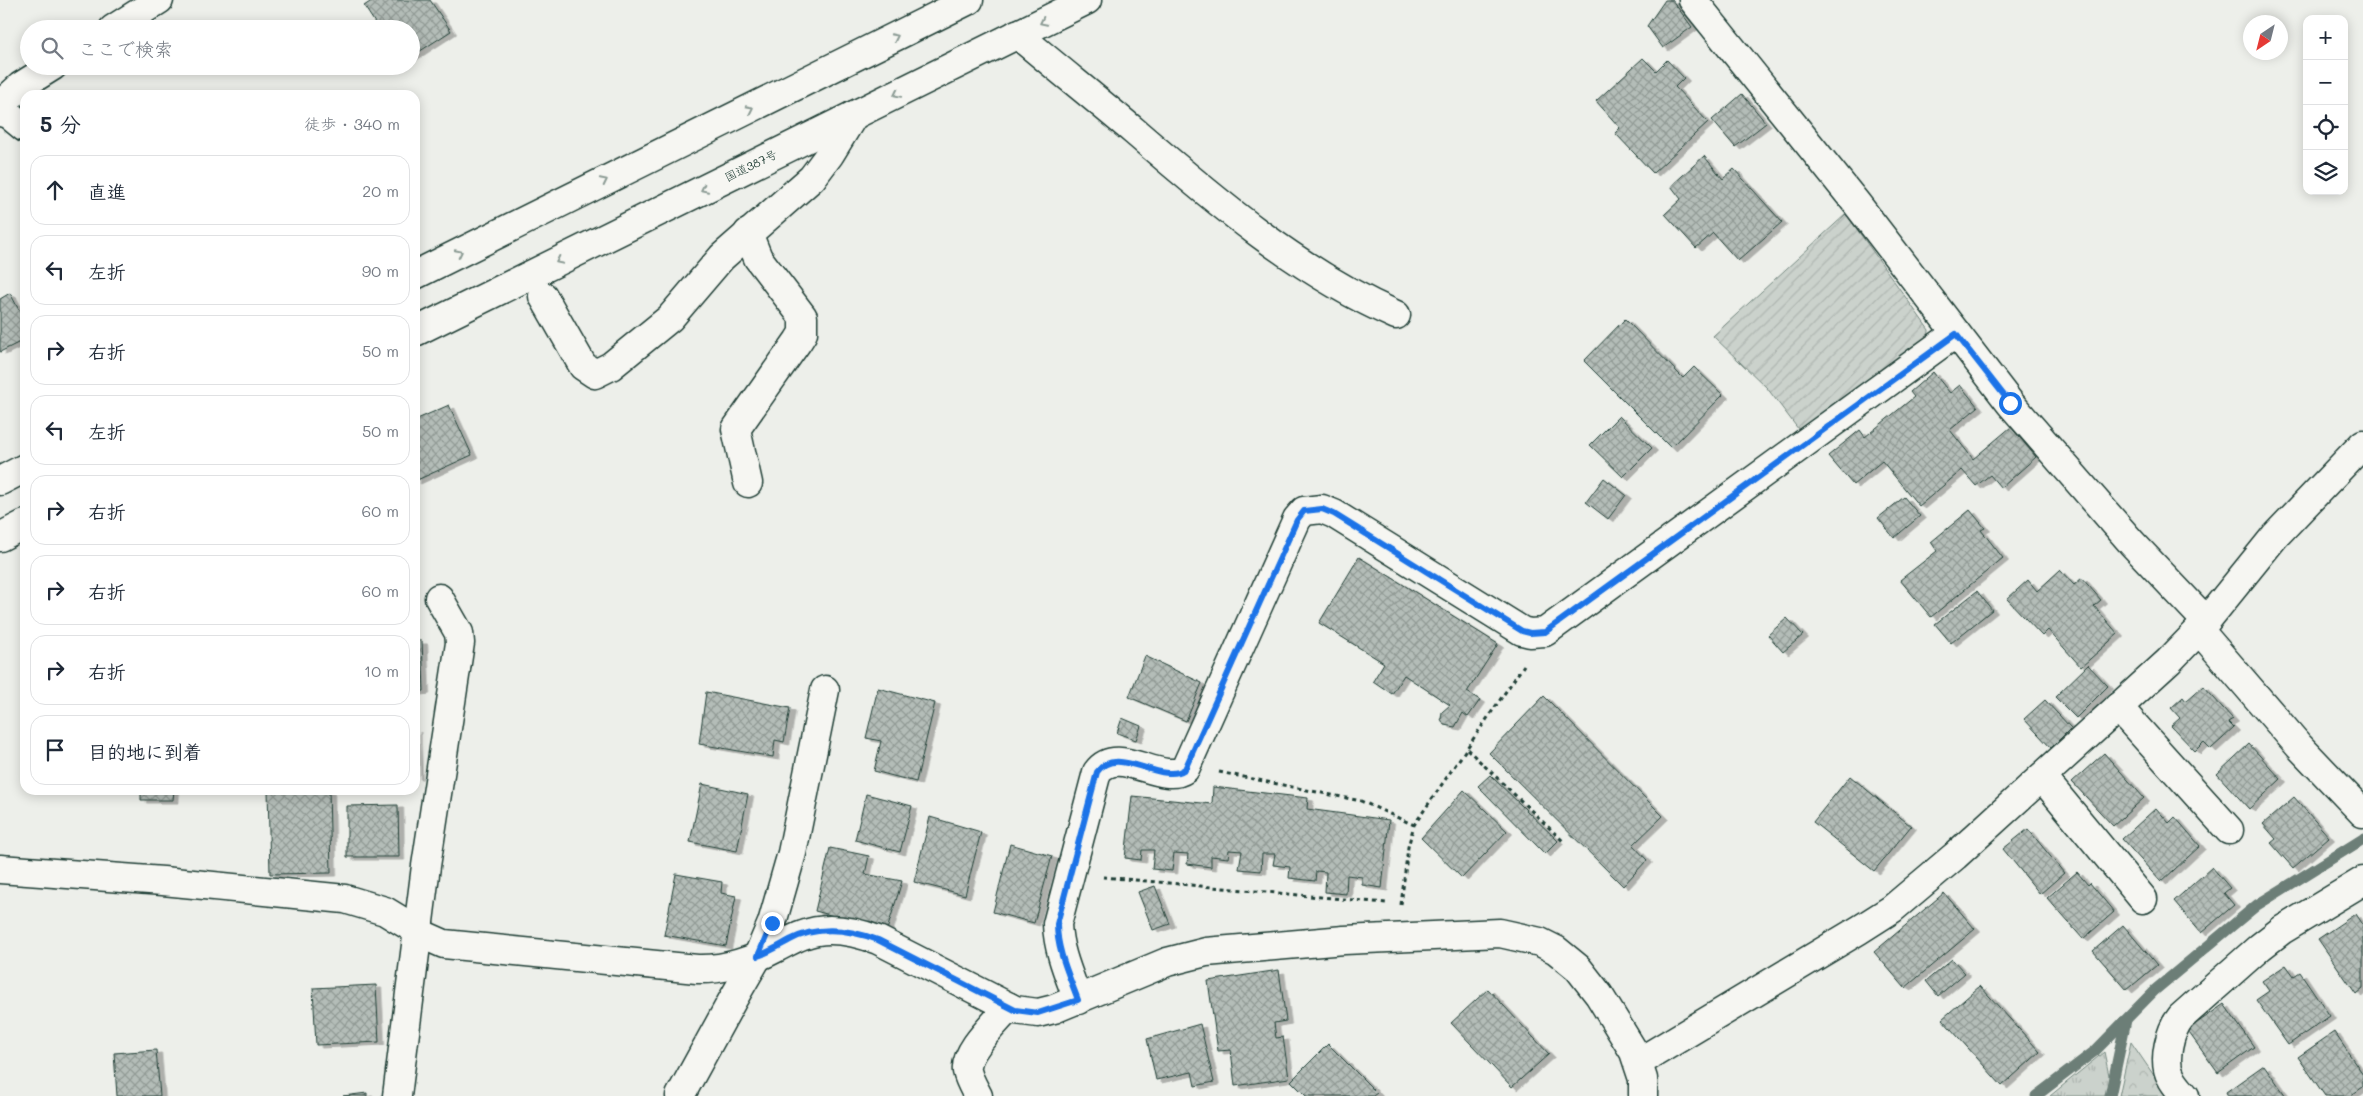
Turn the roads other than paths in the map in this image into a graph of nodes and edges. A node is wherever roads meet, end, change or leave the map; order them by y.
1 (159, 0) edge
2 (969, 0) edge
3 (1087, 0) edge
4 (1693, 0) edge
5 (127, 20) edge
6 (1017, 34) junction
7 (39, 75) edge
8 (0, 105) edge
9 (0, 112) edge
10 (854, 115) junction
11 (20, 124) edge
12 (748, 233) junction
13 (420, 273) edge
14 (544, 296) dead end
15 (1396, 315) dead end
16 (420, 330) edge
17 (1956, 334) junction
18 (2363, 444) edge
19 (20, 471) edge
20 (0, 481) edge
21 (748, 483) dead end
22 (20, 527) edge
23 (0, 537) edge
24 (439, 598) dead end
25 (2202, 626) junction
26 (825, 690) dead end
27 (2118, 707) junction
28 (2042, 777) junction
29 (2363, 813) edge
30 (2229, 830) dead end
31 (0, 869) edge
32 (2363, 881) edge
33 (2142, 899) dead end
34 (417, 931) junction
35 (758, 956) junction
36 (1078, 1000) junction
37 (1009, 1008) junction
38 (1639, 1062) junction
39 (397, 1096) edge
40 (680, 1096) edge
41 (978, 1096) edge
42 (1644, 1096) edge
43 (2185, 1096) edge

1 - 5 main road
13 -> 2 main road
3 -> 6 main road, 国道387号
4 - 17 main road
6 -> 10 main road, 国道387号
6 - 15 main road
7 - 8 main road
9 - 11 main road
10 - 12 main road
10 -> 16 main road, 国道387号
12 - 14 main road
12 - 21 main road
17 - 25 main road
17 - 36 main road
18 - 25 main road
19 - 20 main road
22 - 23 main road
24 - 34 main road
25 - 27 main road
25 - 29 main road
26 - 35 main road
27 - 28 main road
27 - 30 main road
28 - 33 main road
28 - 38 main road
31 - 34 main road
32 - 43 main road
34 - 35 main road
34 - 39 main road
35 - 37 main road
35 - 40 main road
36 - 37 main road
36 - 38 main road
37 - 41 main road
38 - 42 main road

